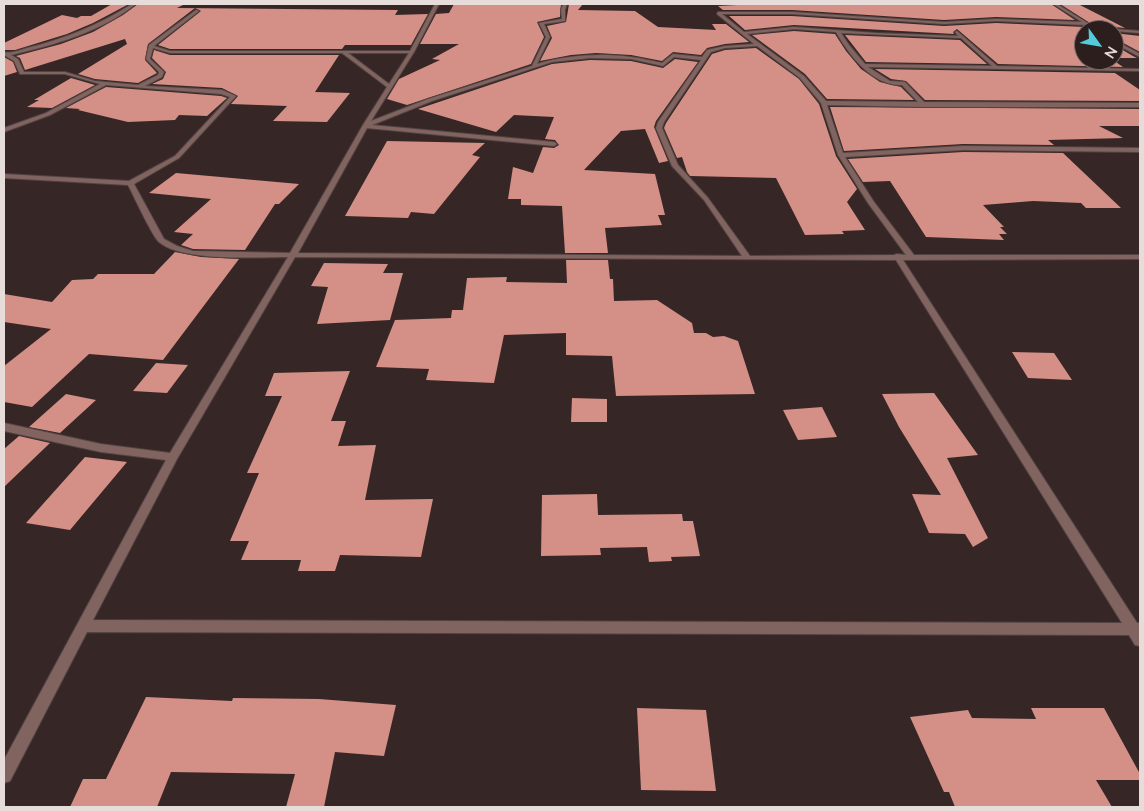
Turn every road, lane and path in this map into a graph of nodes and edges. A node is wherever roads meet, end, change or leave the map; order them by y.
1 (134, 4) edge
2 (437, 4) edge
3 (565, 4) edge
4 (1055, 4) edge
5 (197, 11) dead end
6 (1081, 20) edge
7 (1074, 23) edge
8 (944, 24) junction
9 (1124, 31) edge
10 (838, 32) junction
11 (1140, 32) edge
12 (742, 33) junction
13 (961, 38) junction
14 (758, 45) junction
15 (151, 46) junction
16 (1124, 47) edge
17 (343, 52) junction
18 (412, 52) junction
19 (6, 54) edge
20 (1140, 56) edge
21 (704, 59) junction
22 (534, 65) junction
23 (864, 65) junction
24 (995, 66) junction
25 (1140, 70) edge
26 (104, 84) junction
27 (139, 87) junction
28 (390, 87) junction
29 (824, 103) junction
30 (924, 105) junction
31 (1140, 105) edge
32 (366, 125) junction
33 (4, 130) edge
34 (554, 144) dead end
35 (1140, 150) edge
36 (841, 155) junction
37 (4, 176) edge
38 (130, 183) junction
39 (293, 255) junction
40 (897, 256) junction
41 (1140, 256) edge
42 (748, 258) junction
43 (912, 258) junction
44 (4, 427) edge
45 (173, 457) junction
46 (83, 626) junction
47 (1138, 632) edge
48 (4, 775) edge

1 - 19 street
2 - 18 street
3 - 22 street
4 - 6 street
5 - 15 street
7 - 8 street
8 - 12 street
8 - 13 street
9 - 11 street
10 - 12 street
10 - 13 street
10 - 23 street
12 - 14 street
13 - 24 street
14 - 21 street
14 - 29 street
15 - 17 street
15 - 27 street
16 - 20 street
17 - 18 street
17 - 28 street
18 - 28 street
19 - 26 street
21 - 22 street
21 - 42 street
22 - 32 street
23 - 24 street
23 - 30 street
24 - 25 street
26 - 27 street
26 - 33 street
27 - 38 street
28 - 32 street
29 - 30 street
29 - 36 street
30 - 31 street
32 - 34 street
32 - 39 street
35 - 36 street
36 - 43 street
37 - 38 street
38 - 39 street
39 - 42 street
39 - 45 street
40 - 42 street
40 - 43 street
40 - 47 street
41 - 43 street
44 - 45 street
45 - 46 street
46 - 47 street
46 - 48 street

